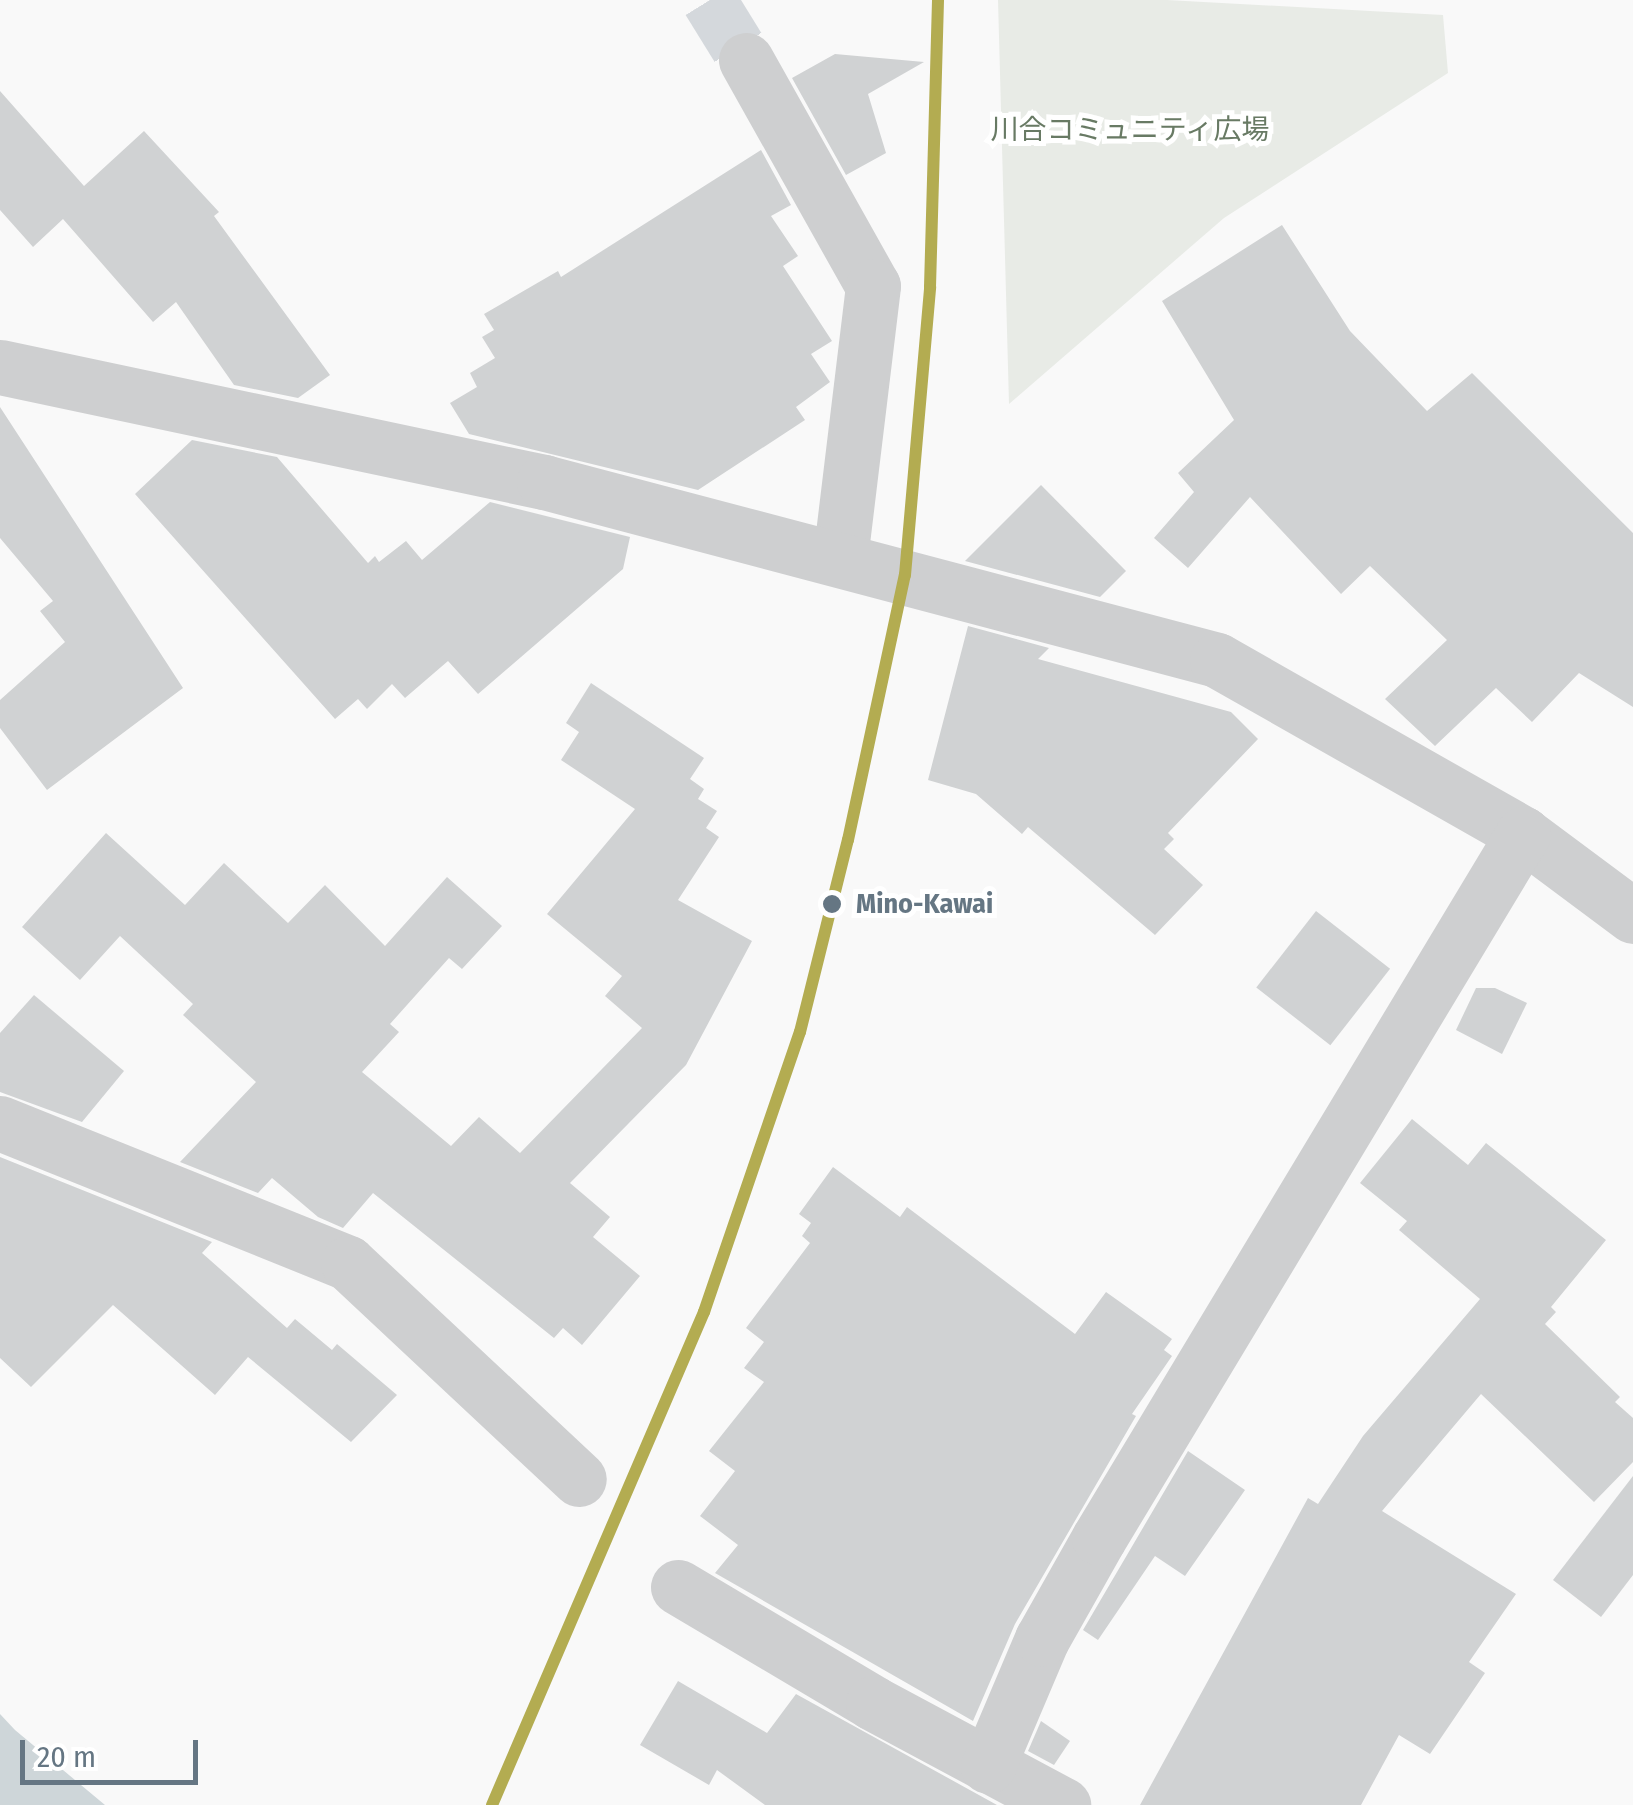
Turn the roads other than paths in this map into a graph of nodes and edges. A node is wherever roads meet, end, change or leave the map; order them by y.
1 (746, 60) tunnel mouth
2 (0, 367) edge
3 (840, 558) junction
4 (1523, 834) junction
5 (1633, 916) edge
6 (0, 1123) edge
7 (578, 1479) dead end
8 (678, 1587) dead end
9 (988, 1766) junction
10 (1063, 1805) edge

1 - 3 street
2 - 3 street
3 - 4 street
4 - 5 street
4 - 9 street
6 - 7 street
8 - 9 street
9 - 10 street

